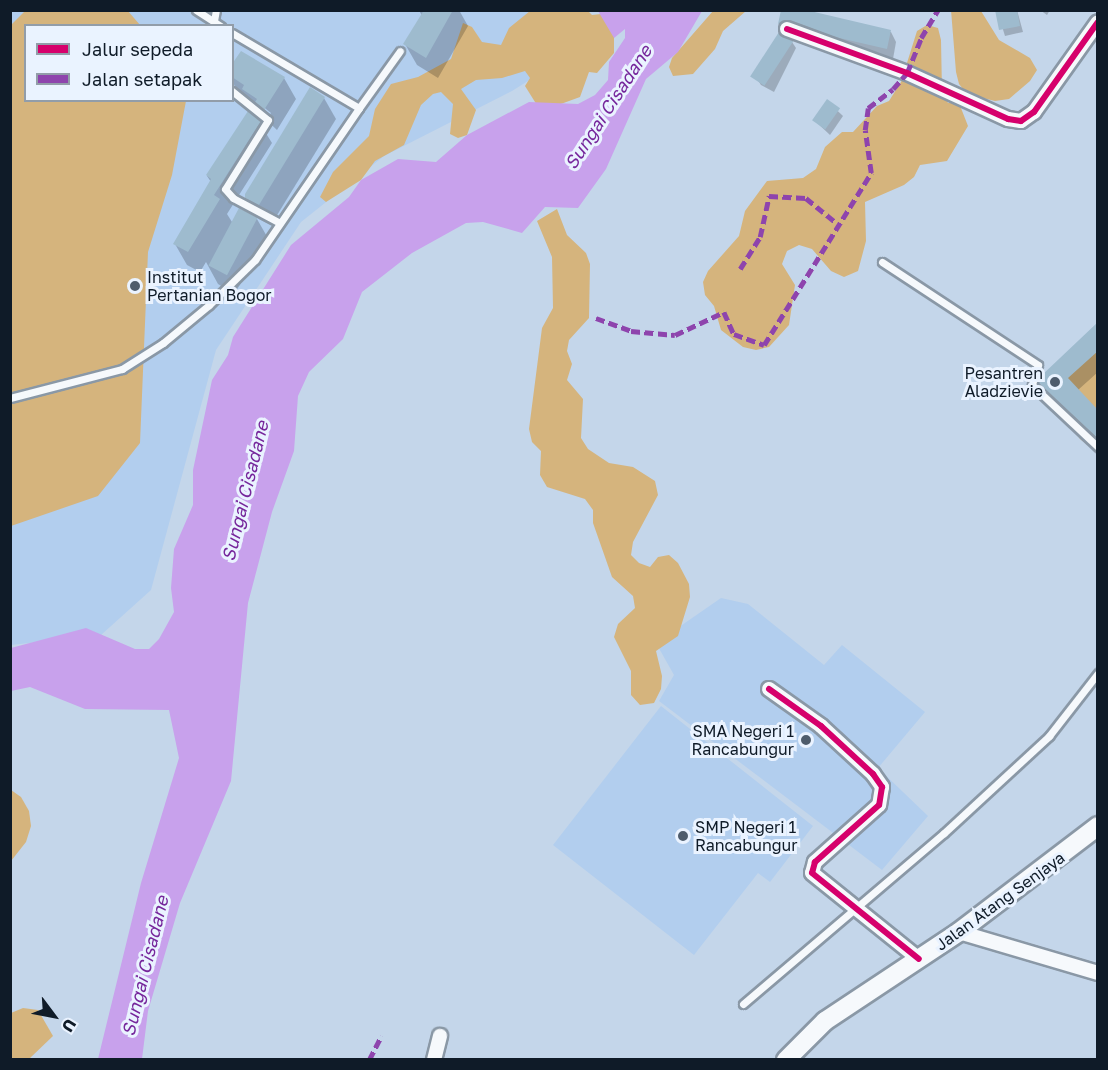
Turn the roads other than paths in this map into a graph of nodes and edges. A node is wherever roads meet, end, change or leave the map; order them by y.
1 (196, 10) edge
2 (216, 10) edge
3 (1098, 22) edge
4 (217, 23) edge
5 (787, 29) dead end
6 (234, 34) edge
7 (400, 51) dead end
8 (234, 93) edge
9 (359, 108) junction
10 (280, 223) junction
11 (882, 262) dead end
12 (10, 398) edge
13 (1098, 447) edge
14 (1098, 673) edge
15 (769, 689) dead end
16 (1098, 825) edge
17 (854, 907) junction
18 (958, 932) junction
19 (919, 959) junction
20 (1098, 973) edge
21 (743, 1004) dead end
22 (440, 1036) dead end
23 (434, 1059) edge
24 (786, 1059) edge

1 - 4 lane
2 - 4 lane
3 - 5 street
6 - 9 lane
7 - 9 lane
8 - 10 lane
9 - 10 lane
10 - 12 lane
11 - 13 lane
14 - 17 lane
15 - 17 street
16 - 18 main road, Jalan Atang Senjaya
17 - 19 street
17 - 21 lane
18 - 19 main road, Jalan Atang Senjaya
18 - 20 street
19 - 24 main road, Jalan Atang Senjaya
22 - 23 street

